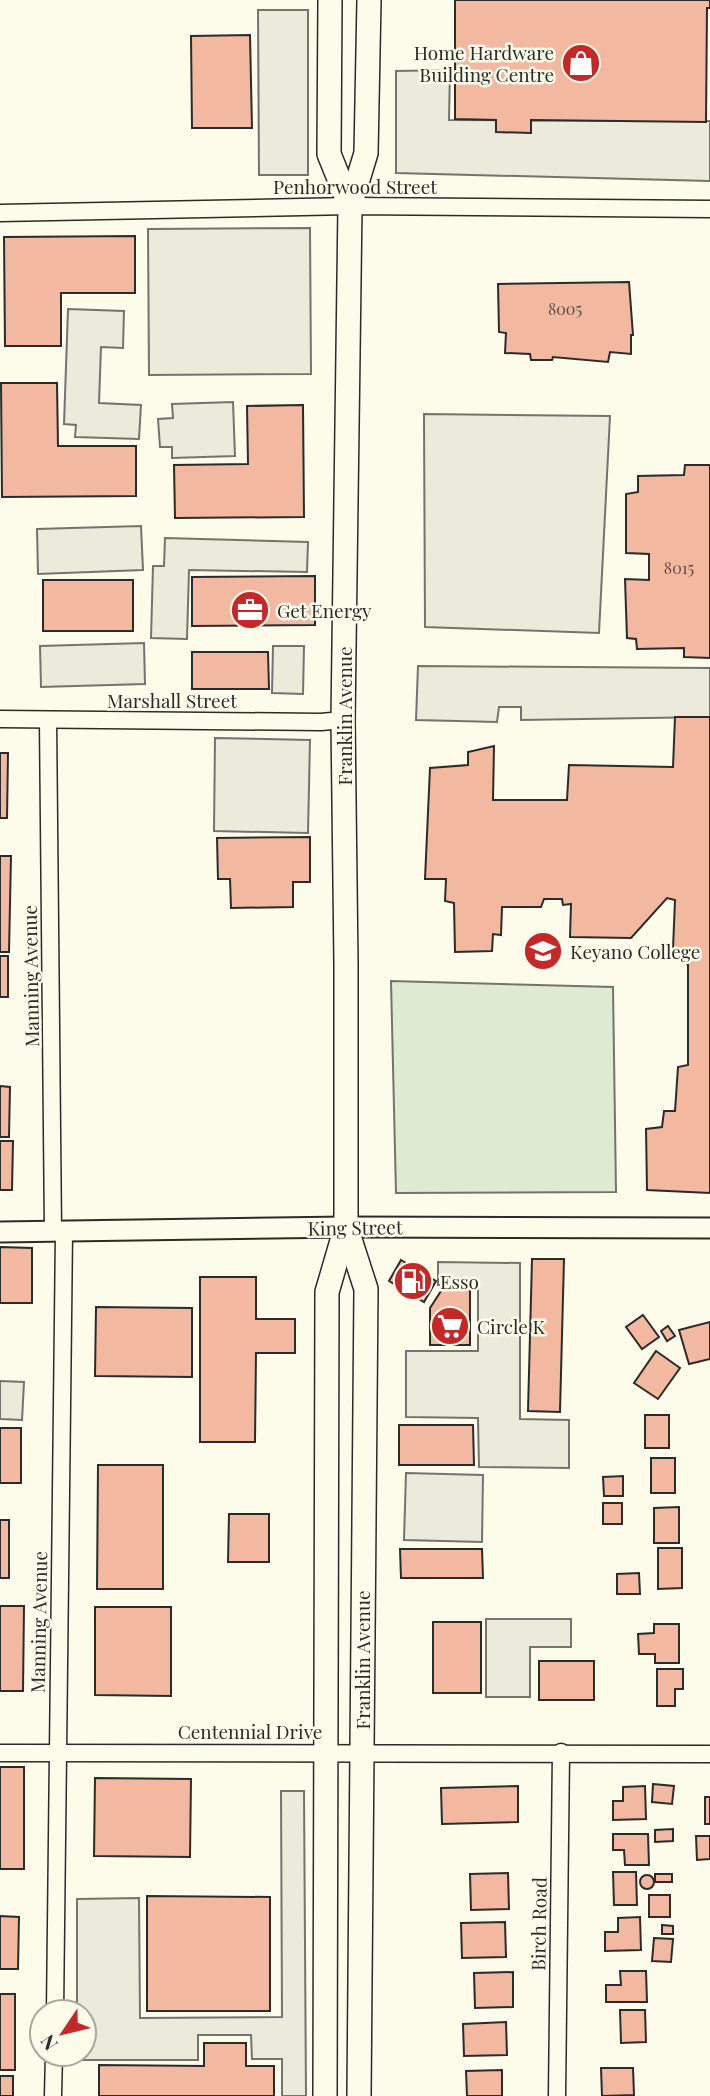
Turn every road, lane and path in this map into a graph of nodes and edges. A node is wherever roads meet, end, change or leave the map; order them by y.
1 (330, 0) edge
2 (369, 0) edge
3 (350, 206) junction
4 (710, 208) edge
5 (0, 212) edge
6 (0, 719) edge
7 (48, 720) junction
8 (343, 720) junction
9 (346, 1227) junction
10 (710, 1228) edge
11 (0, 1232) edge
12 (59, 1232) junction
13 (328, 1752) junction
14 (561, 1752) junction
15 (0, 1753) edge
16 (58, 1753) junction
17 (362, 1753) junction
18 (710, 1754) edge
19 (55, 1998) edge
20 (54, 2068) edge
21 (54, 2096) edge
22 (325, 2096) edge
23 (359, 2096) edge
24 (556, 2096) edge

1 - 3 main road, Franklin Avenue
2 - 3 main road, Franklin Avenue
3 - 4 street, Penhorwood Street
3 - 5 street, Penhorwood Street
3 - 8 main road, Franklin Avenue
6 - 7 street, Marshall Street
7 - 8 street, Marshall Street
7 - 12 street, Manning Avenue
8 - 9 main road, Franklin Avenue
9 - 10 street, King Street
9 - 12 street, King Street
9 - 13 main road, Franklin Avenue
9 - 17 main road, Franklin Avenue
11 - 12 street, King Street
12 - 16 street, Manning Avenue
13 - 16 street, Centennial Drive
13 - 17 street, Centennial Drive
13 - 22 main road, Franklin Avenue
14 - 17 street, Centennial Drive
14 - 18 street, Centennial Drive
14 - 24 street, Birch Road
15 - 16 street, Centennial Drive
16 - 19 street, Manning Avenue
17 - 23 main road, Franklin Avenue
20 - 21 street

